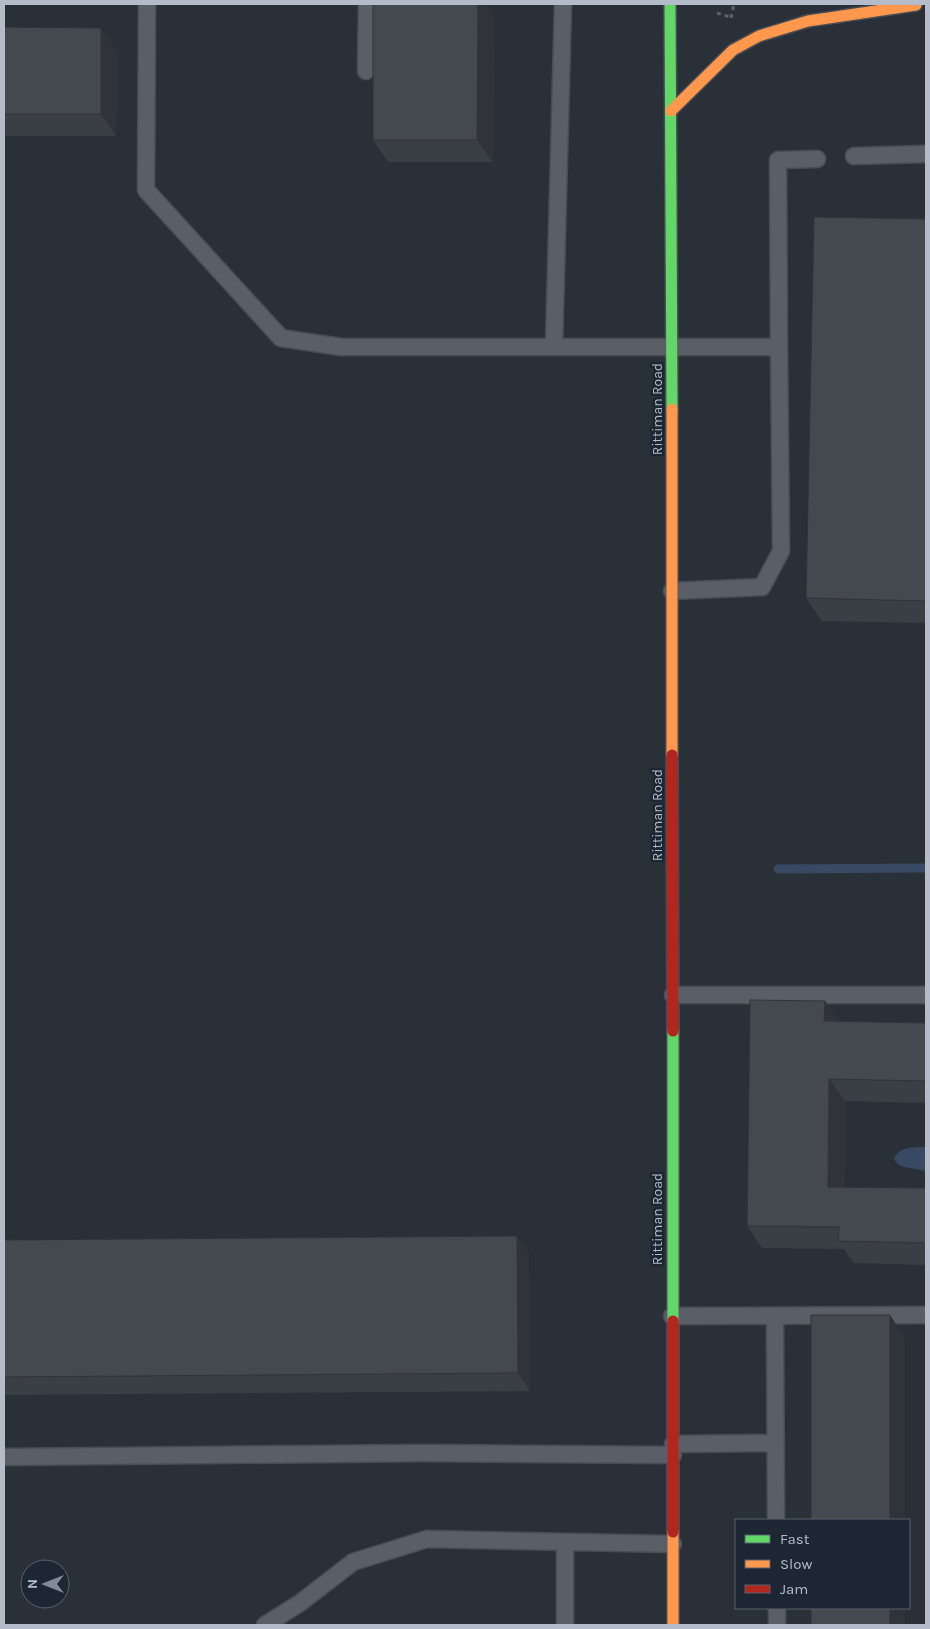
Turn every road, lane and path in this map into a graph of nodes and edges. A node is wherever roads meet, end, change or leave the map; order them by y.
1 (147, 4) edge
2 (367, 4) edge
3 (563, 4) edge
4 (670, 4) edge
5 (916, 4) edge
6 (717, 13) dead end
7 (731, 18) dead end
8 (366, 71) dead end
9 (671, 111) junction
10 (926, 154) edge
11 (854, 156) dead end
12 (817, 158) dead end
13 (554, 348) junction
14 (672, 348) junction
15 (779, 348) junction
16 (672, 591) junction
17 (673, 995) junction
18 (926, 995) edge
19 (926, 1315) edge
20 (672, 1316) junction
21 (776, 1316) junction
22 (776, 1443) junction
23 (673, 1449) junction
24 (4, 1457) edge
25 (776, 1519) edge
26 (565, 1542) junction
27 (673, 1544) junction
28 (777, 1609) edge
29 (266, 1625) edge
30 (565, 1625) edge
31 (673, 1625) edge
32 (777, 1625) edge

1 - 13 lane
2 - 8 lane
3 - 13 lane
4 - 9 main road, Rittiman Road
5 - 9 main road
6 - 7 path
9 - 14 main road, Rittiman Road
10 - 11 lane
12 - 15 lane
13 - 14 lane
14 - 15 lane
14 - 16 main road, Rittiman Road
15 - 16 lane
16 - 17 main road, Rittiman Road
17 - 18 lane
17 - 20 main road, Rittiman Road
19 - 21 lane
20 - 21 lane
20 - 23 main road, Rittiman Road
21 - 22 lane
22 - 23 lane
22 - 25 lane
23 - 24 lane
23 - 27 main road, Rittiman Road
26 - 27 lane
26 - 29 lane
26 - 30 lane
27 - 31 main road, Rittiman Road
28 - 32 lane

